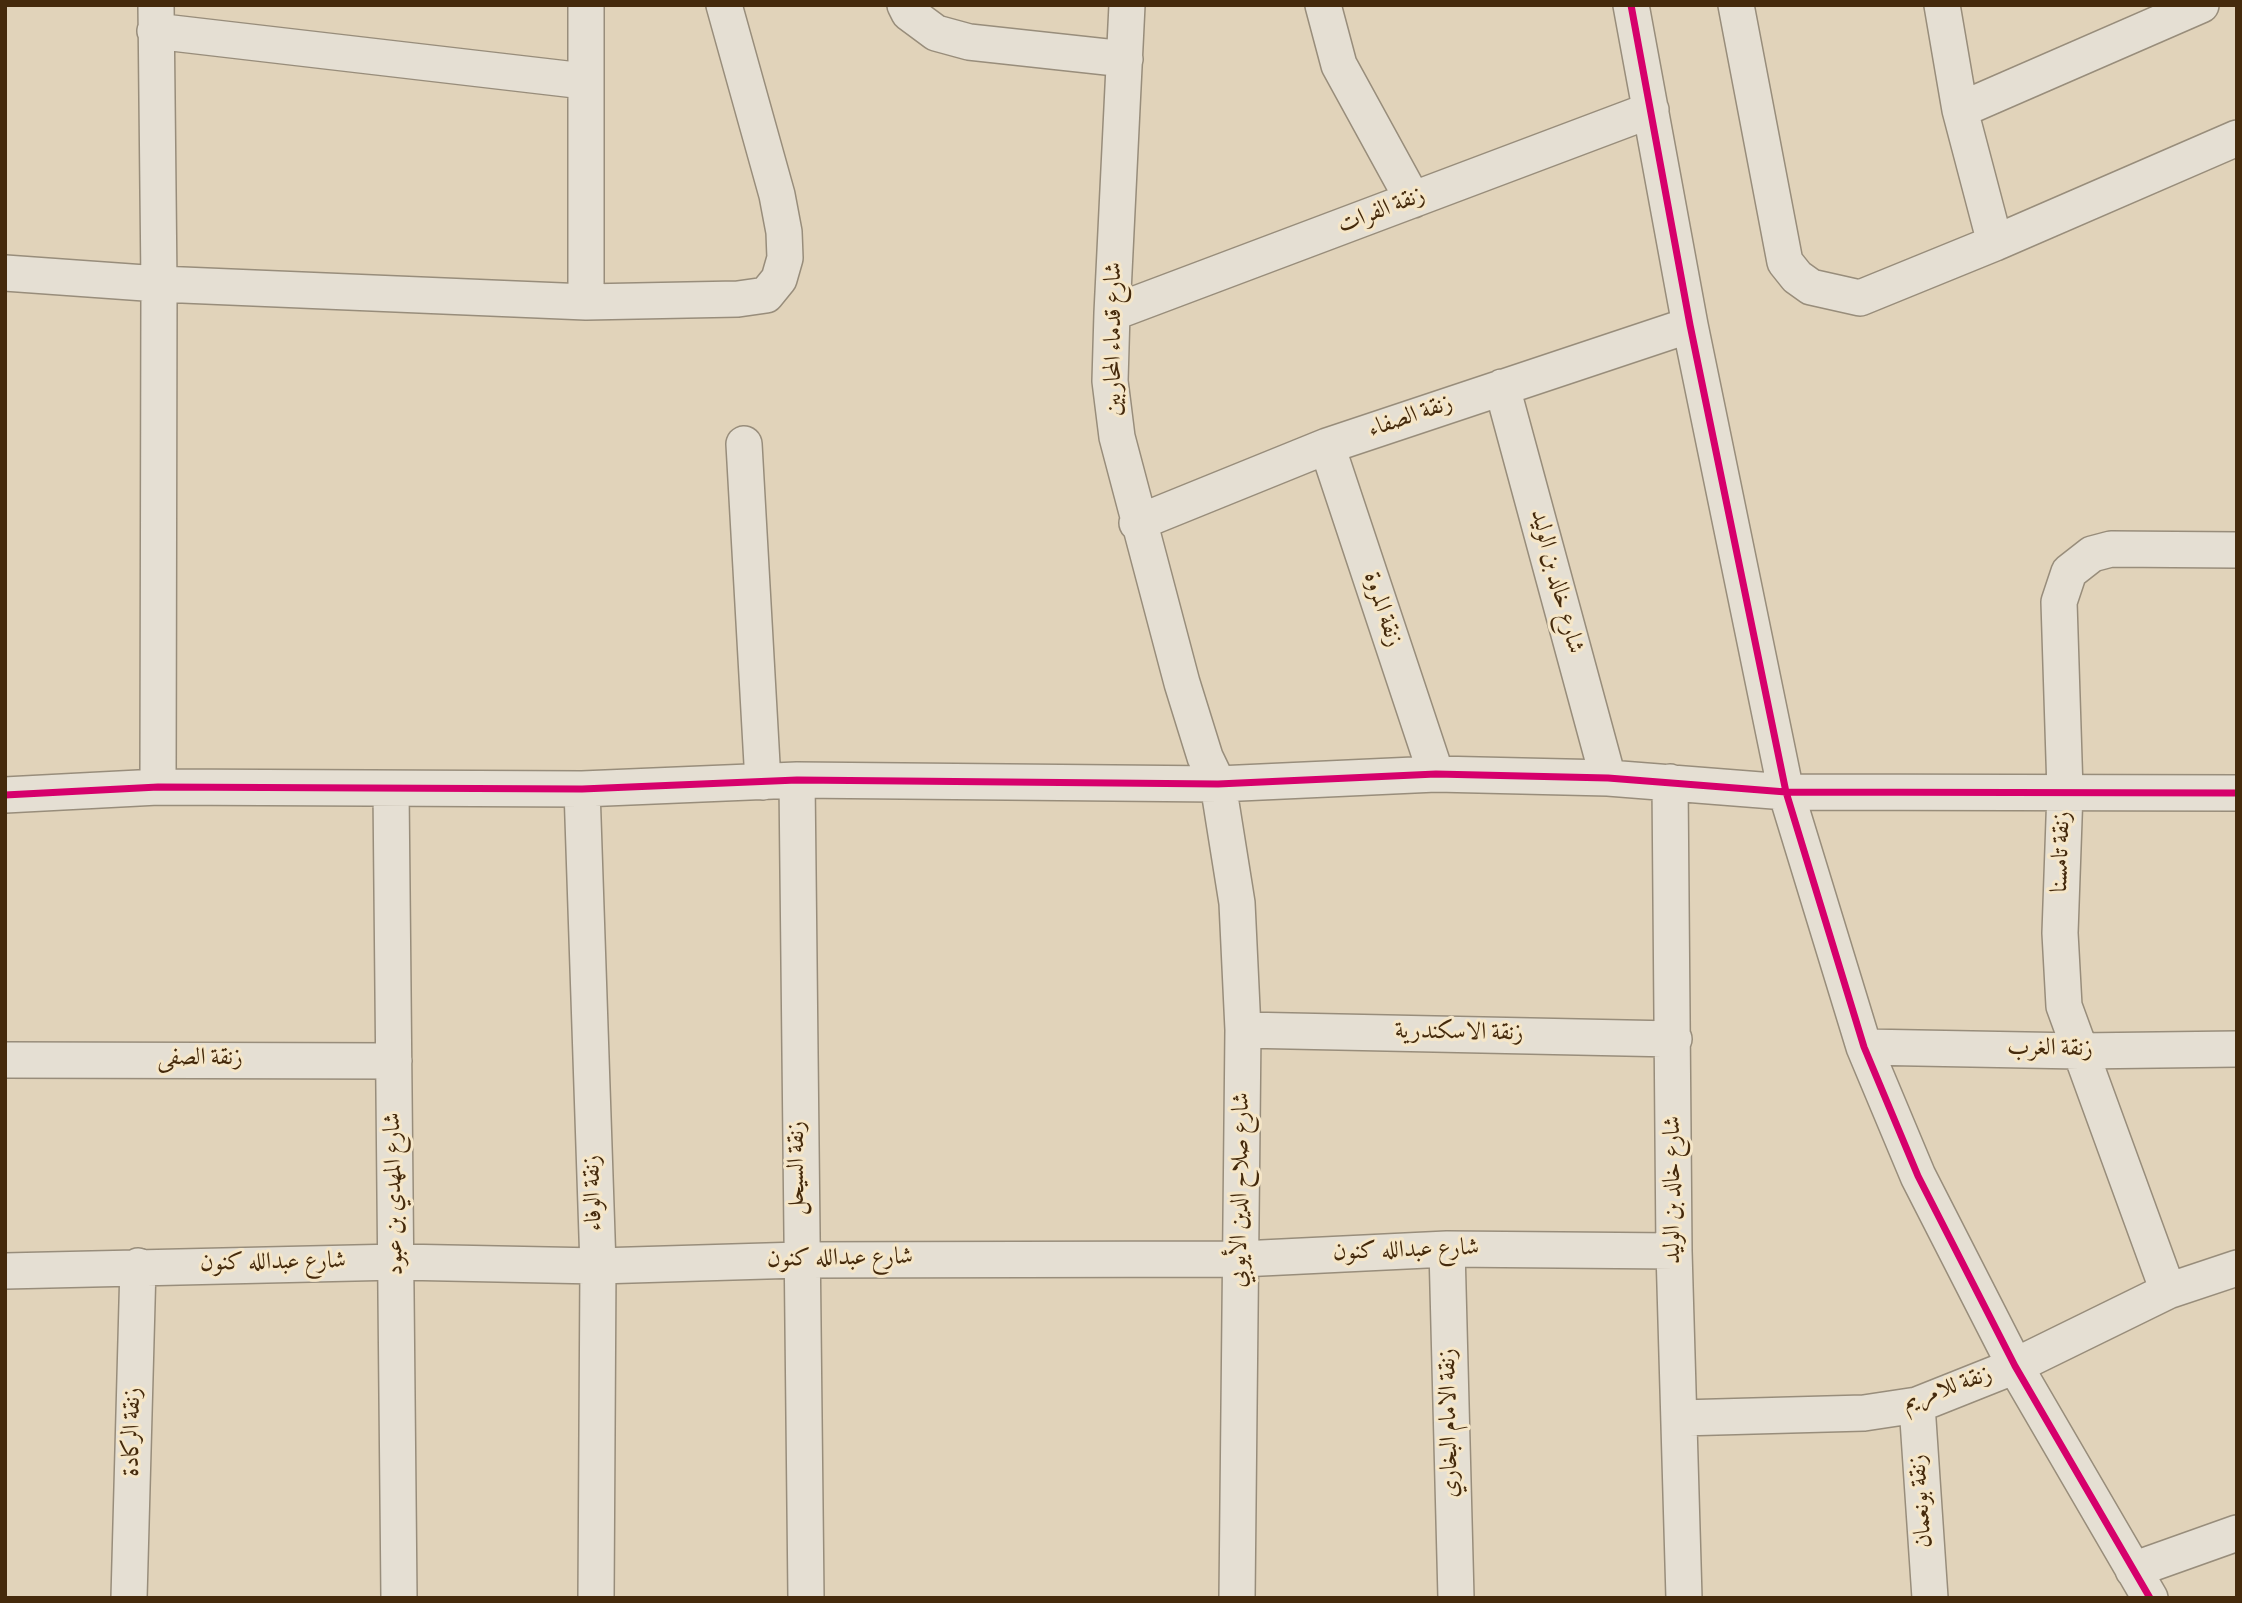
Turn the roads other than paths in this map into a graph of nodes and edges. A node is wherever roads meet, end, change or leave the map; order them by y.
1 (586, 5) edge
2 (724, 5) edge
3 (905, 5) edge
4 (1127, 5) edge
5 (1323, 5) edge
6 (1631, 5) edge
7 (1736, 5) edge
8 (1942, 5) edge
9 (2202, 5) edge
10 (155, 18) edge
11 (1125, 59) junction
12 (584, 81) junction
13 (1651, 110) junction
14 (1960, 110) junction
15 (2237, 138) edge
16 (1413, 200) junction
17 (1995, 243) junction
18 (5, 273) edge
19 (159, 284) junction
20 (586, 302) junction
21 (1112, 313) junction
22 (1690, 325) junction
23 (1502, 387) junction
24 (744, 444) dead end
25 (1327, 446) junction
26 (1137, 523) junction
27 (2237, 550) edge
28 (1436, 774) junction
29 (1608, 778) junction
30 (780, 781) junction
31 (1670, 782) junction
32 (1219, 784) junction
33 (158, 787) junction
34 (391, 789) junction
35 (582, 789) junction
36 (2065, 791) junction
37 (1786, 792) junction
38 (2237, 793) edge
39 (5, 795) edge
40 (1243, 1030) junction
41 (1674, 1039) junction
42 (1864, 1047) junction
43 (2237, 1049) edge
44 (2079, 1051) junction
45 (5, 1060) edge
46 (394, 1061) junction
47 (1447, 1249) junction
48 (1674, 1251) junction
49 (1241, 1259) junction
50 (800, 1260) junction
51 (398, 1262) junction
52 (138, 1266) junction
53 (597, 1266) junction
54 (2237, 1268) edge
55 (5, 1271) edge
56 (2168, 1291) junction
57 (2015, 1366) junction
58 (1917, 1405) junction
59 (1680, 1418) junction
60 (2237, 1533) edge
61 (2141, 1584) edge
62 (129, 1598) edge
63 (399, 1598) edge
64 (596, 1598) edge
65 (806, 1598) edge
66 (1237, 1598) edge
67 (1456, 1598) edge
68 (1684, 1598) edge
69 (1930, 1598) edge

1 - 12 street
2 - 20 street
3 - 11 street
4 - 11 street, شارع قدماء المحاربين
5 - 16 street
6 - 13 street
7 - 17 street
8 - 14 street
9 - 14 street
10 - 12 street
10 - 19 street
11 - 21 street, شارع قدماء المحاربين
12 - 20 street
13 - 16 street, زنقة الفرات
13 - 22 street
14 - 17 street
15 - 17 street
16 - 21 street, زنقة الفرات
18 - 19 street
19 - 20 street
19 - 33 street
21 - 26 street, شارع قدماء المحاربين
22 - 23 street, زنقة الصفاء
22 - 37 street
23 - 25 street, زنقة الصفاء
23 - 29 street, شارع خالد بن الوليد
24 - 30 street, زنقة السيحل
25 - 26 street, زنقة الصفاء
25 - 28 street, زنقة المروة
26 - 32 street, شارع قدماء المحاربين
27 - 36 street, زنقة تامسنا
28 - 29 street
28 - 32 street
29 - 31 street
30 - 32 street
30 - 35 street
30 - 50 street, زنقة السيحل
31 - 37 street
31 - 41 street, شارع خالد بن الوليد
32 - 40 street, شارع صلاح الدين الأيوبي
33 - 34 street
33 - 39 street
34 - 35 street
34 - 46 street, شارع المهدي بن عبود
35 - 53 street, زنقة الوفاء
36 - 37 street
36 - 38 street
36 - 44 street, زنقة تامسنا
37 - 42 street
40 - 41 street, زنقة الاسكندرية
40 - 49 street, شارع صلاح الدين الأيوبي
41 - 48 street, شارع خالد بن الوليد
42 - 44 street, زنقة الغرب
42 - 57 street
43 - 44 street, زنقة الغرب
44 - 56 street, زنقة تامسنا
45 - 46 street, زنقة الصفى
46 - 51 street, شارع المهدي بن عبود
47 - 48 street, شارع عبدالله كنون
47 - 49 street, شارع عبدالله كنون
47 - 67 street, زنقة الامام البخاري
48 - 59 street, شارع خالد بن الوليد
49 - 50 street, شارع عبدالله كنون
49 - 66 street, شارع صلاح الدين الأيوبي
50 - 53 street, شارع عبدالله كنون
50 - 65 street, زنقة السيحل
51 - 52 street, شارع عبدالله كنون
51 - 53 street, شارع عبدالله كنون
51 - 63 street, شارع المهدي بن عبود
52 - 55 street, شارع عبدالله كنون
52 - 62 street, زنقة الركادة
53 - 64 street, زنقة الوفاء
54 - 56 street, زنقة للامريم
56 - 57 street, زنقة للامريم
57 - 58 street, زنقة للامريم
57 - 61 street
58 - 59 street, زنقة للامريم
58 - 69 street, زنقة بونعمان
59 - 68 street, شارع خالد بن الوليد
60 - 61 street

